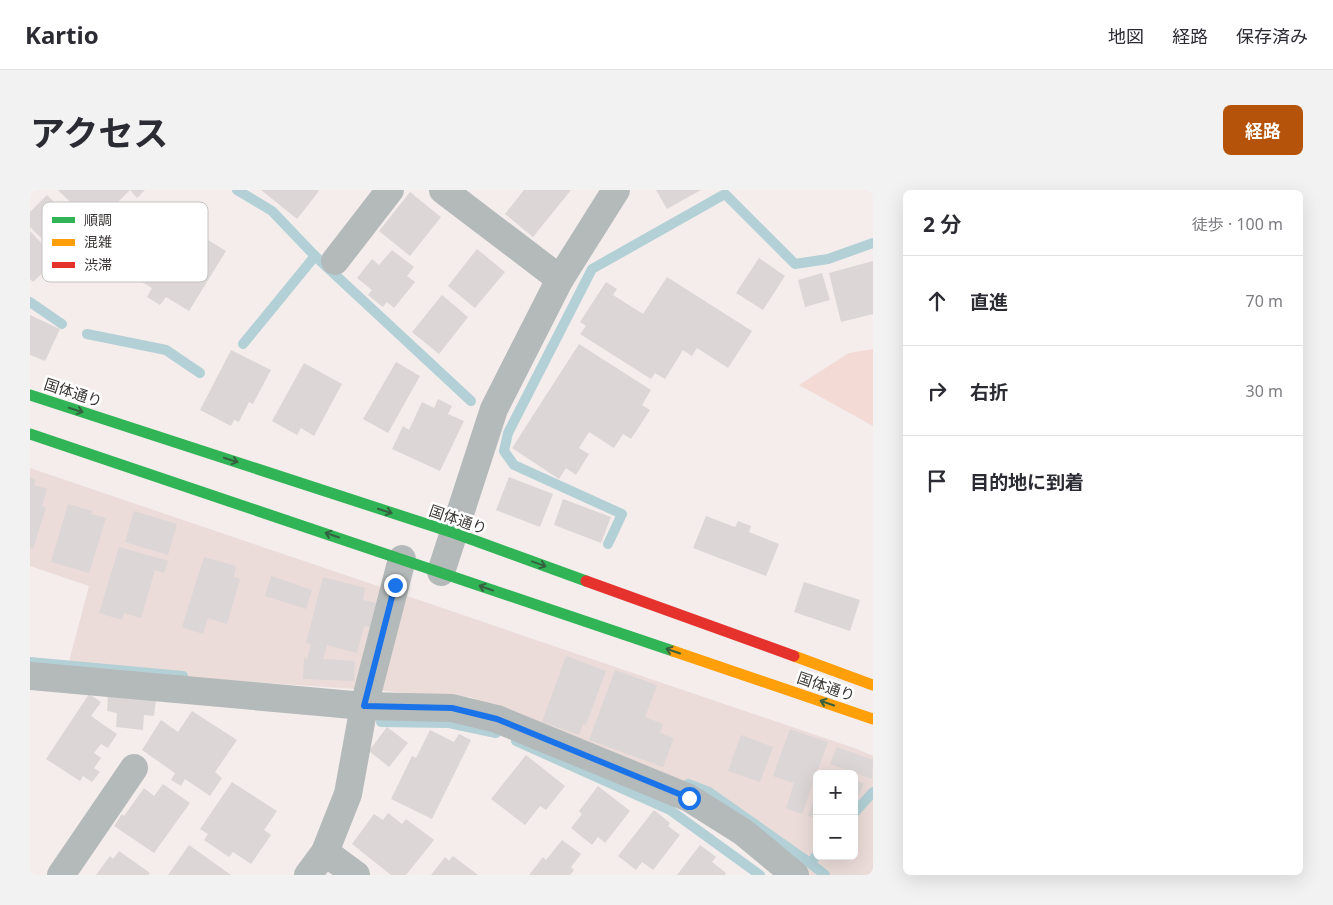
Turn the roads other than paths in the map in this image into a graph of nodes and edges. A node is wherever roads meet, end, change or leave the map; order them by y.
1 (390, 190) edge
2 (443, 190) edge
3 (616, 190) edge
4 (335, 261) dead end
5 (560, 278) junction
6 (30, 395) edge
7 (30, 434) edge
8 (454, 533) junction
9 (402, 558) junction
10 (442, 572) junction
11 (30, 676) edge
12 (873, 685) edge
13 (364, 706) junction
14 (873, 719) edge
15 (134, 768) dead end
16 (325, 852) junction
17 (61, 875) edge
18 (308, 875) edge
19 (356, 875) edge
20 (795, 875) edge

1 - 4 street
2 - 5 street
3 - 5 street
5 - 8 street
6 -> 8 highway, 国体通り
9 -> 7 highway, 国体通り
8 - 10 street
8 -> 12 highway, 国体通り
9 - 10 highway, 国体通り
9 - 13 street
14 -> 10 highway, 国体通り
11 - 13 street
13 - 16 street
13 - 20 street
15 - 17 street
16 - 18 street
16 - 19 street

